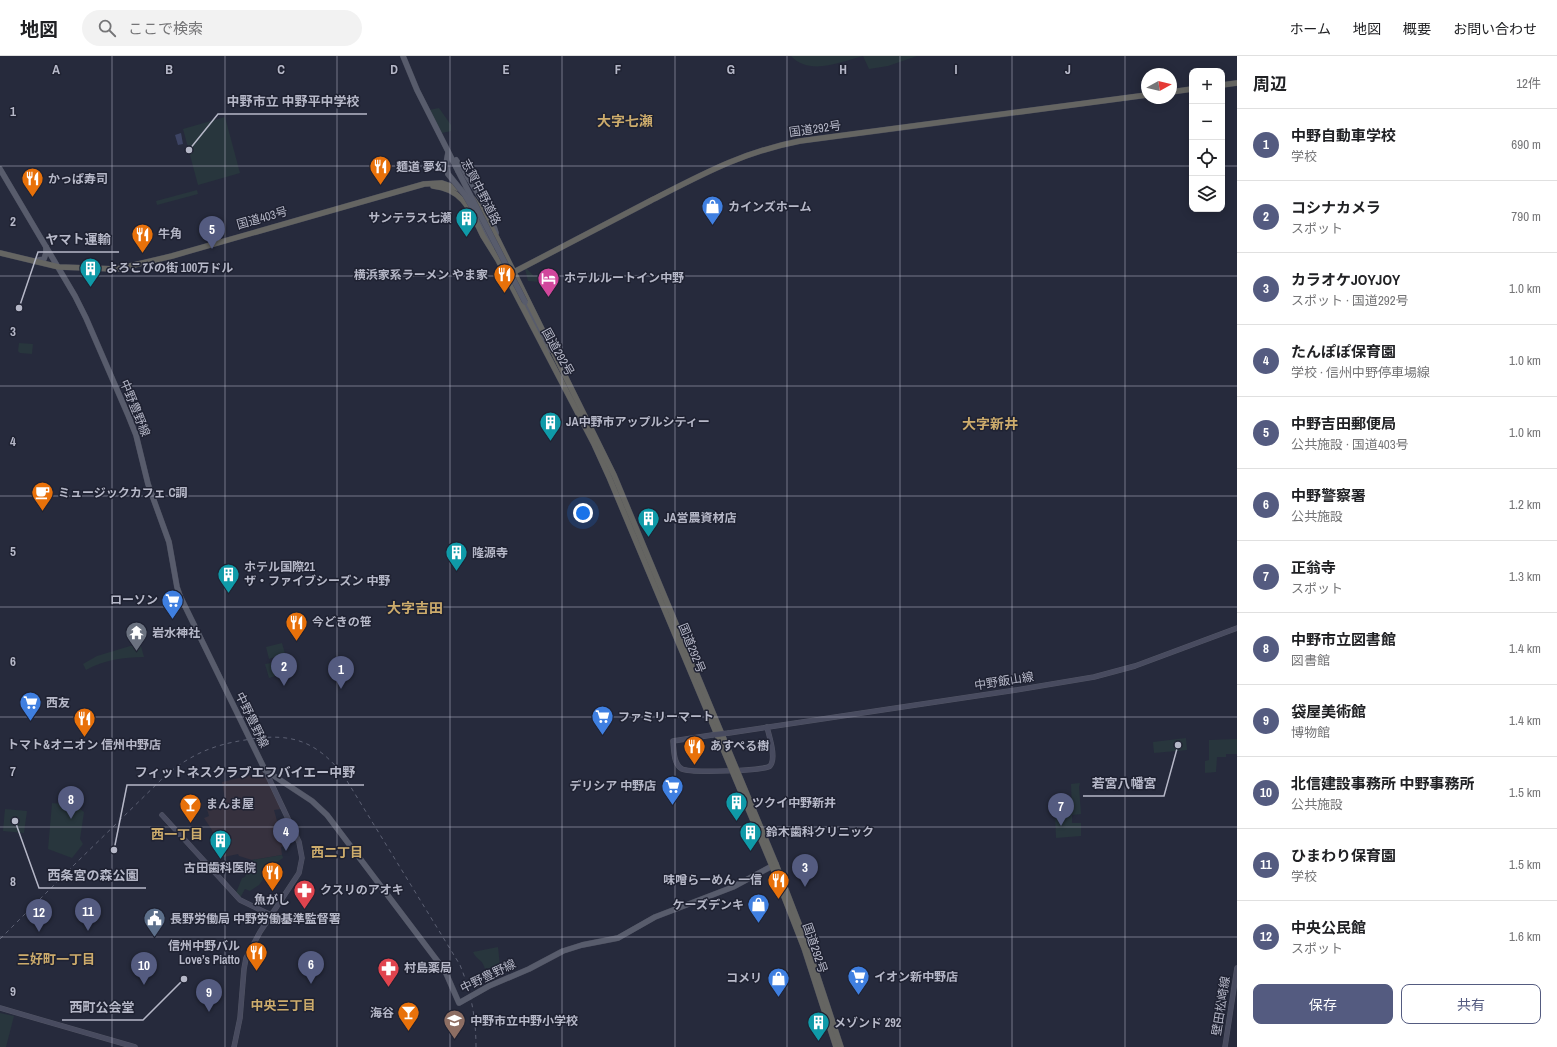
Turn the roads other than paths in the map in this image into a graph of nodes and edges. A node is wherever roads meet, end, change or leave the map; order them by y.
1 (402, 56) edge
2 (1237, 83) edge
3 (1225, 85) edge
4 (1189, 89) edge
5 (1177, 91) edge
6 (1141, 96) edge
7 (444, 142) junction
8 (448, 151) junction
9 (0, 169) edge
10 (461, 171) junction
11 (410, 188) junction
12 (467, 193) junction
13 (463, 200) junction
14 (497, 238) junction
15 (45, 245) junction
16 (0, 253) edge
17 (498, 260) junction
18 (34, 261) junction
19 (59, 267) junction
20 (513, 272) junction
21 (506, 275) junction
22 (562, 376) junction
23 (1237, 628) edge
24 (767, 727) junction
25 (264, 770) junction
26 (734, 770) junction
27 (162, 815) dead end
28 (774, 865) junction
29 (271, 915) junction
30 (1237, 968) edge
31 (0, 1008) edge
32 (135, 1047) edge
33 (234, 1047) edge
34 (836, 1047) edge
35 (841, 1047) edge
36 (1225, 1047) edge

1 - 7 main road, 志賀中野道路
2 - 3 highway
4 - 5 highway
6 - 20 highway, 国道292号
7 - 8 main road, 志賀中野道路
7 - 10 main road
8 - 10 main road, 志賀中野道路
8 - 17 main road, bridge
9 - 15 main road, 中野豊野線
10 - 14 main road
10 - 22 main road, 志賀中野道路, bridge
11 - 12 highway, 国道403号
11 - 13 highway, 国道403号
11 - 19 highway, 国道403号
12 - 13 highway
12 - 14 highway, 国道403号
13 - 17 highway, 国道403号
14 - 20 highway, 国道403号
15 - 18 main road
15 - 19 main road, 中野豊野線
16 - 18 highway, 国道403号
17 - 21 highway, 国道403号
18 - 19 highway, 国道403号
19 - 25 main road, 中野豊野線
20 - 21 highway, 国道292号
20 - 22 highway, 国道292号
21 - 22 highway, 国道292号
22 - 26 highway, 国道292号
23 - 24 main road, 中野飯山線
24 - 26 main road, 中野飯山線
24 - 26 main road, 中野飯山線, bridge
25 - 28 main road, 中野豊野線
25 - 29 main road
26 - 28 highway, 国道292号
27 - 29 main road
28 - 34 highway, 国道292号
28 - 35 highway, 国道292号
29 - 33 main road
30 - 36 main road, 壁田松崎線
31 - 32 main road

